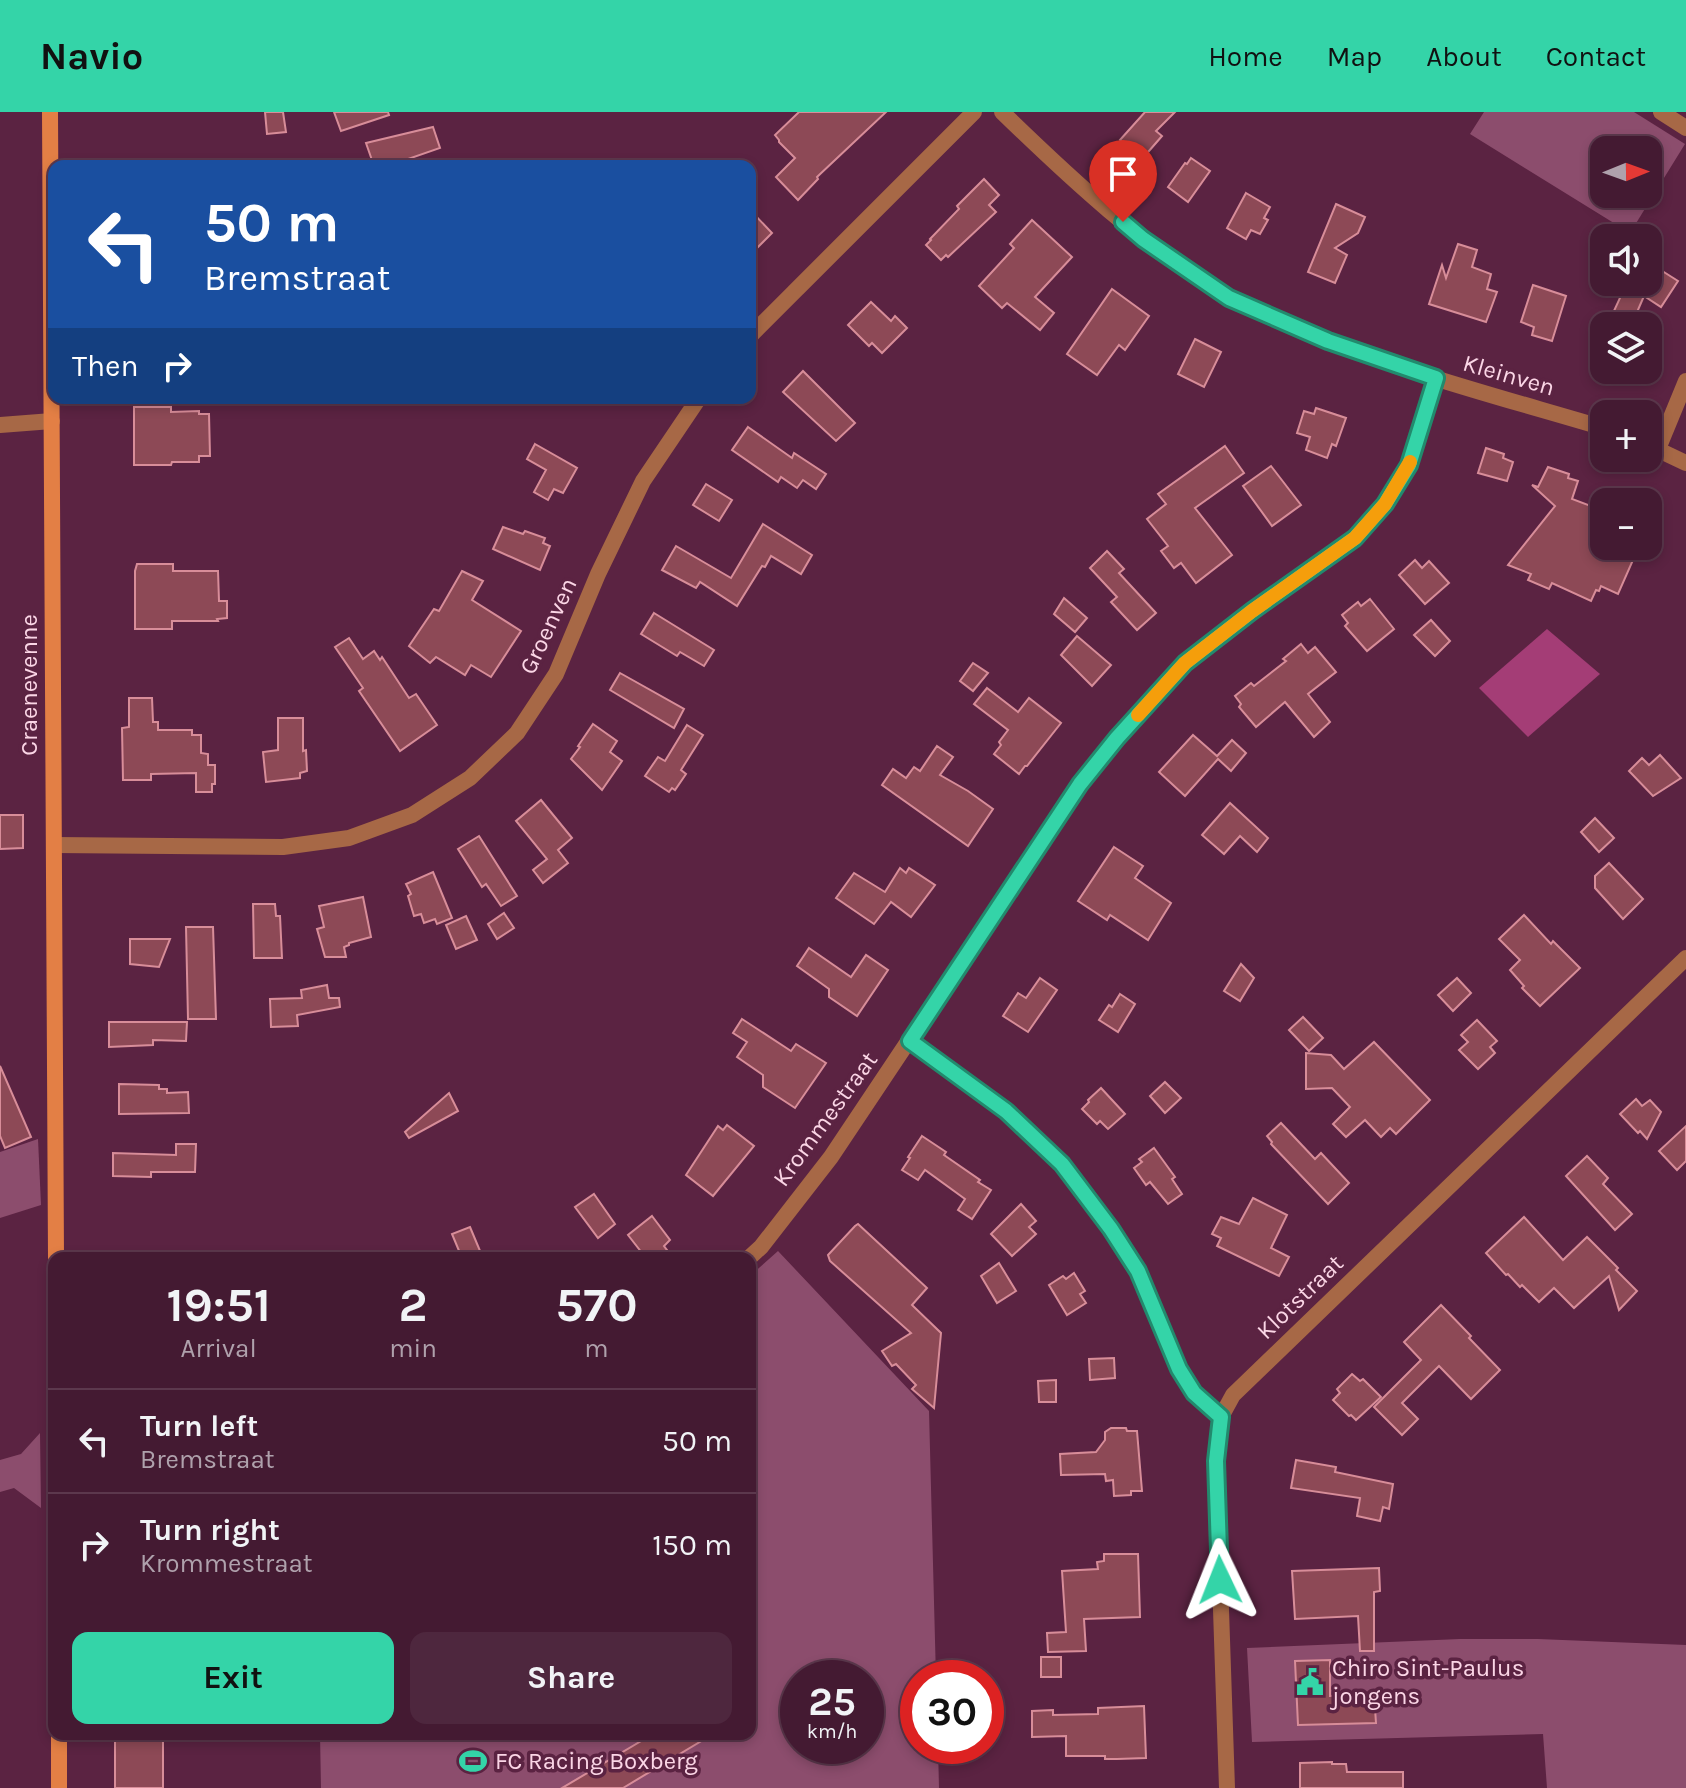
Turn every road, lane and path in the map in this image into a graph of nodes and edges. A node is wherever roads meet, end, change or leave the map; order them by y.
1 (50, 112) edge
2 (974, 112) edge
3 (1002, 112) edge
4 (1661, 112) edge
5 (1686, 128) edge
6 (50, 160) edge
7 (756, 330) edge
8 (1436, 378) junction
9 (1686, 381) edge
10 (52, 404) edge
11 (695, 404) edge
12 (52, 421) junction
13 (1590, 424) edge
14 (0, 425) edge
15 (1662, 429) edge
16 (1662, 451) edge
17 (1686, 463) edge
18 (54, 845) junction
19 (1686, 958) edge
20 (910, 1041) junction
21 (56, 1252) edge
22 (756, 1252) edge
23 (1221, 1417) junction
24 (59, 1740) edge
25 (59, 1788) edge
26 (1227, 1788) edge

1 - 6 street, Craenevenne
2 - 7 street
3 - 8 street, Kleinven
4 - 5 street
8 - 13 street, Kleinven
8 - 20 street, Krommestraat
9 - 15 street
10 - 12 street, Craenevenne
11 - 18 street, Groenven
12 - 14 street
12 - 18 street, Craenevenne
16 - 17 street
18 - 21 street, Craenevenne
19 - 23 street, Klotstraat
20 - 22 street, Krommestraat
20 - 23 street
23 - 26 street, Klotstraat
24 - 25 street

